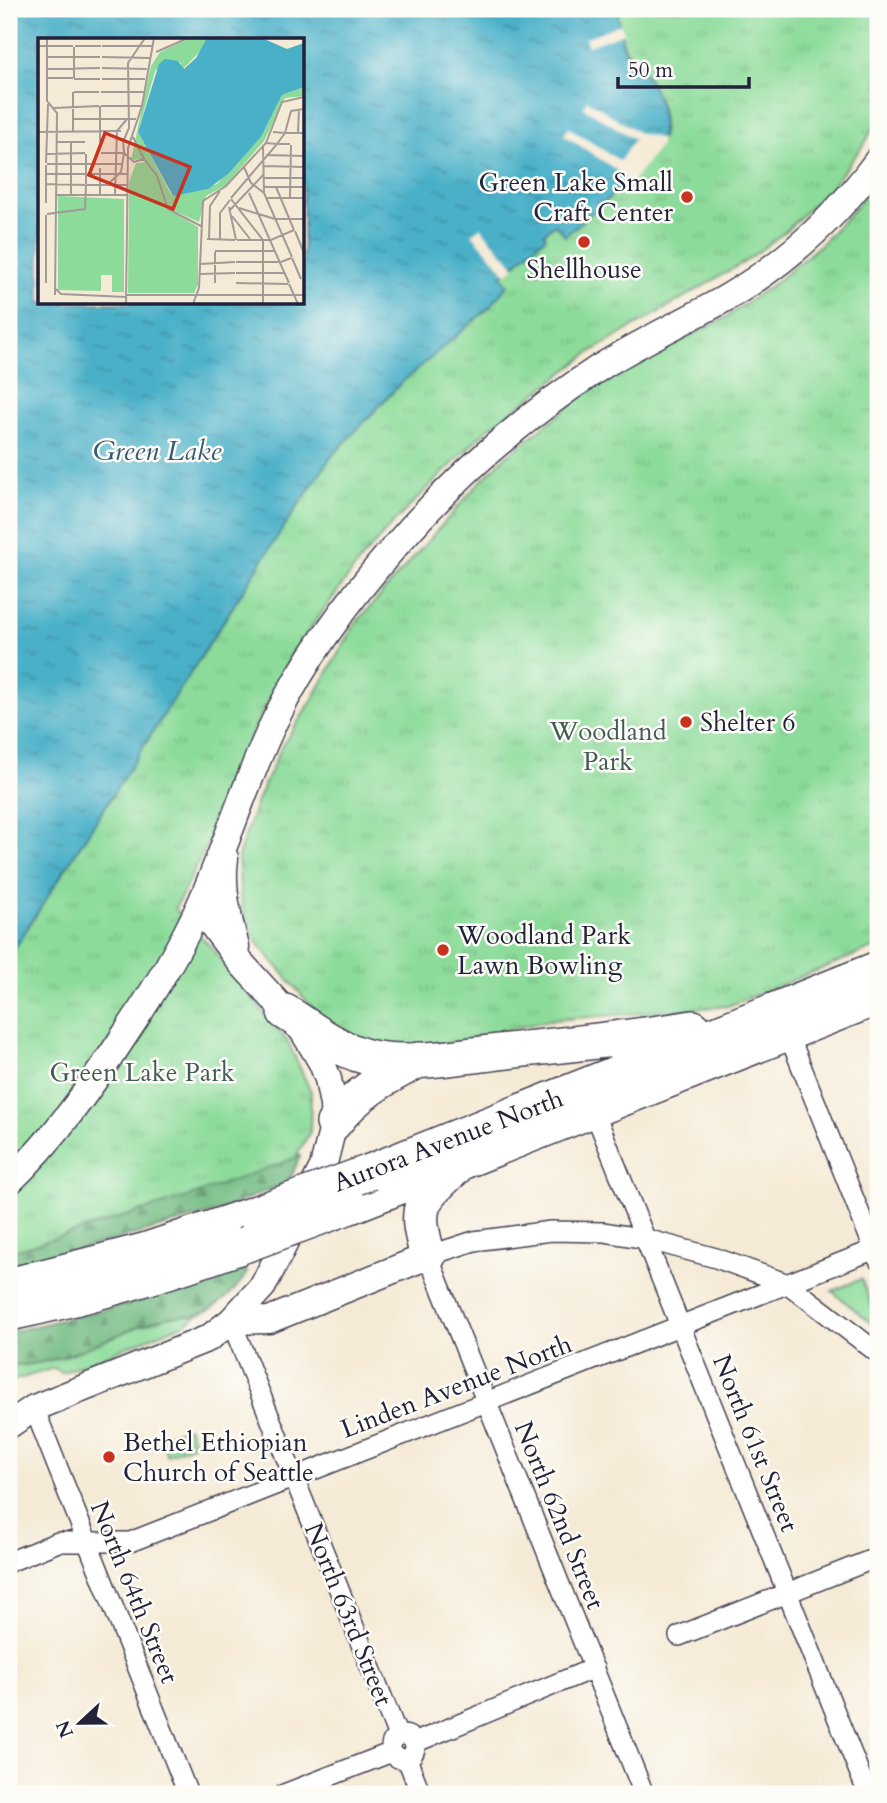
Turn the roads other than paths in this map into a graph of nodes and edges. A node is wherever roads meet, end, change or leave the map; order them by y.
1 (878, 160) edge
2 (227, 839) junction
3 (199, 907) junction
4 (240, 962) junction
5 (878, 969) edge
6 (878, 997) edge
7 (285, 1012) junction
8 (752, 1019) junction
9 (788, 1033) junction
10 (419, 1060) junction
11 (594, 1111) junction
12 (334, 1123) junction
13 (458, 1165) junction
14 (9, 1182) edge
15 (249, 1229) junction
16 (646, 1239) junction
17 (877, 1252) edge
18 (428, 1256) junction
19 (788, 1284) junction
20 (9, 1286) edge
21 (9, 1313) edge
22 (231, 1321) junction
23 (681, 1326) junction
24 (878, 1353) edge
25 (487, 1403) junction
26 (21, 1409) edge
27 (9, 1426) edge
28 (294, 1478) junction
29 (88, 1543) junction
30 (878, 1557) edge
31 (9, 1562) edge
32 (788, 1592) junction
33 (679, 1636) dead end
34 (594, 1668) junction
35 (403, 1747) junction
36 (188, 1794) edge
37 (284, 1794) edge
38 (421, 1794) edge
39 (644, 1794) edge
40 (868, 1794) edge

1 - 2 street
2 - 3 street
2 - 4 street
3 - 4 street
3 - 14 street
4 - 7 street
5 - 8 highway, Aurora Avenue North
6 - 9 highway, Aurora Avenue North
7 - 10 highway
7 - 12 street
8 - 10 highway
8 - 15 highway, Aurora Avenue North, bridge
9 - 11 highway, Aurora Avenue North
9 - 17 street
10 - 12 highway
11 - 13 highway, Aurora Avenue North
11 - 16 street, North 61st Street
12 - 22 street
13 - 15 highway, Aurora Avenue North, bridge
13 - 18 highway
15 - 20 highway, Aurora Avenue North
15 - 21 highway, Aurora Avenue North
16 - 18 street
16 - 19 street
16 - 23 street, North 61st Street
17 - 19 street, Linden Avenue North
18 - 22 street
18 - 25 street, North 62nd Street
19 - 23 street, Linden Avenue North
19 - 24 street
22 - 26 street
22 - 28 street, North 63rd Street
23 - 25 street, Linden Avenue North
23 - 32 street, North 61st Street
25 - 28 street, Linden Avenue North
25 - 34 street, North 62nd Street
26 - 27 street
26 - 29 street, North 64th Street
28 - 29 street, Linden Avenue North
28 - 35 street, North 63rd Street
29 - 31 street, Linden Avenue North
29 - 36 street, North 64th Street
30 - 32 street
32 - 33 street
32 - 40 street, North 61st Street
34 - 35 street
34 - 39 street, North 62nd Street
35 - 37 street
35 - 38 street, North 63rd Street

